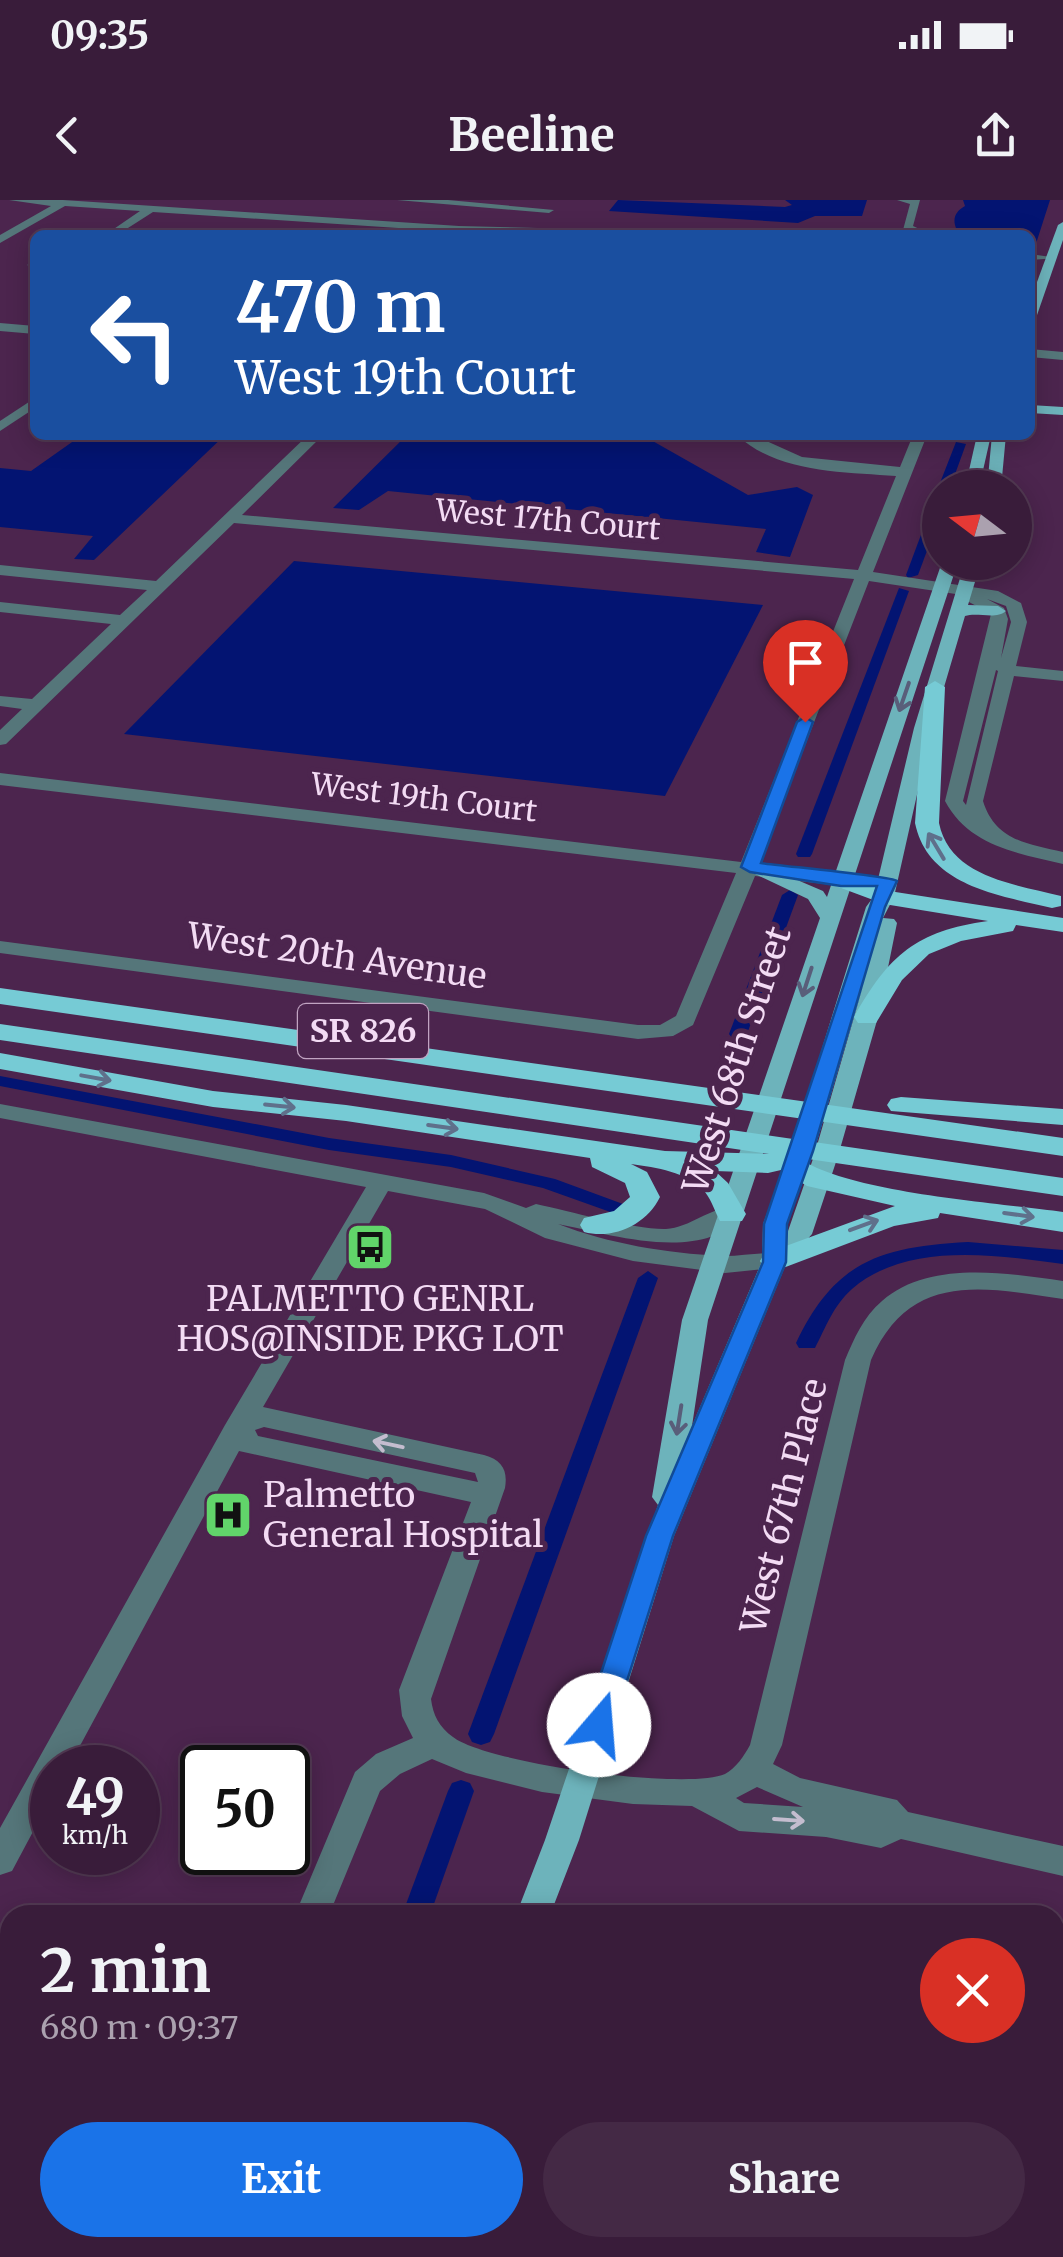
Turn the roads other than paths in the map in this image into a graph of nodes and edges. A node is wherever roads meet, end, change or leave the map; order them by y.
1 (14, 200) edge
2 (402, 200) edge
3 (560, 200) edge
4 (902, 200) edge
5 (64, 202) edge
6 (150, 210) junction
7 (550, 210) junction
8 (1063, 226) edge
9 (0, 227) edge
10 (18, 228) junction
11 (118, 230) edge
12 (480, 230) edge
13 (540, 230) edge
14 (913, 230) edge
15 (0, 240) edge
16 (1057, 249) edge
17 (1035, 305) edge
18 (0, 327) edge
19 (30, 330) edge
20 (1035, 353) edge
21 (1063, 356) edge
22 (30, 406) edge
23 (1035, 409) edge
24 (1063, 411) edge
25 (0, 427) edge
26 (311, 440) edge
27 (754, 440) edge
28 (918, 440) edge
29 (983, 440) edge
30 (999, 440) edge
31 (976, 470) edge
32 (996, 470) edge
33 (905, 472) junction
34 (230, 518) junction
35 (0, 570) edge
36 (860, 576) junction
37 (945, 580) edge
38 (968, 580) edge
39 (943, 585) junction
40 (159, 586) junction
41 (962, 599) junction
42 (936, 605) junction
43 (0, 607) edge
44 (1006, 607) junction
45 (124, 620) junction
46 (990, 656) junction
47 (1007, 670) junction
48 (1063, 676) edge
49 (934, 687) junction
50 (0, 701) edge
51 (36, 706) junction
52 (0, 740) edge
53 (0, 778) edge
54 (995, 837) junction
55 (1063, 858) edge
56 (750, 867) junction
57 (841, 880) junction
58 (886, 889) junction
59 (1058, 913) edge
60 (829, 916) junction
61 (0, 946) edge
62 (0, 980) edge
63 (0, 996) edge
64 (0, 1016) edge
65 (866, 1017) junction
66 (665, 1031) joint
67 (0, 1032) edge
68 (0, 1061) edge
69 (716, 1108) junction
70 (0, 1110) edge
71 (766, 1110) junction
72 (1063, 1117) edge
73 (874, 1130) junction
74 (1063, 1130) edge
75 (568, 1146) junction
76 (1063, 1146) edge
77 (665, 1160) junction
78 (748, 1164) junction
79 (800, 1165) junction
80 (1063, 1168) edge
81 (380, 1183) junction
82 (1063, 1187) edge
83 (975, 1209) junction
84 (522, 1212) junction
85 (731, 1214) junction
86 (1063, 1222) edge
87 (595, 1225) junction
88 (775, 1262) junction
89 (713, 1264) junction
90 (1063, 1290) edge
91 (239, 1426) junction
92 (660, 1536) junction
93 (436, 1742) junction
94 (753, 1769) junction
95 (581, 1782) junction
96 (698, 1793) junction
97 (898, 1824) junction
98 (0, 1860) edge
99 (1063, 1861) edge
100 (316, 1905) edge
101 (537, 1905) edge

1 - 5 street
2 - 7 street
3 - 7 street
4 - 14 street
5 - 6 street
5 - 10 street
6 - 11 street
6 - 12 street
7 - 13 street
8 - 16 main road
9 - 10 street
10 - 15 street
16 - 17 main road
18 - 19 street
20 - 21 street
22 - 25 street
23 - 24 main road
26 - 34 street
27 - 33 street
28 - 33 street, West 68th Street
29 - 31 main road
30 - 32 main road
33 - 36 street, West 68th Street
34 - 36 street, West 17th Court
34 - 40 street
35 - 40 street
36 - 39 street, West 17th Court
36 - 42 street, West 17th Court
36 - 56 street, West 68th Street
37 - 39 main road, West 68th Street
38 - 41 main road, West 68th Street
39 - 41 street
39 - 42 main road, West 68th Street
40 - 45 street
41 - 44 street
41 - 44 main road
41 - 49 main road, West 68th Street
42 -> 57 main road, West 68th Street
43 - 45 street
44 - 46 street
44 - 47 street
45 - 51 street
46 - 47 street
46 - 54 street
47 - 48 street
47 - 54 street
49 - 58 main road, West 68th Street
59 -> 49 highway
50 - 51 street
51 - 52 street
53 - 56 street, West 19th Court
54 - 55 street
56 - 57 street, West 19th Court
56 - 60 main road
56 - 66 street, West 68th Street
57 - 58 highway
57 - 60 main road, West 68th Street
58 - 59 highway
58 - 65 main road, West 68th Street
58 - 79 main road, West 68th Street
59 - 65 highway
60 -> 71 main road, West 68th Street
61 - 66 street, West 20th Avenue
62 - 69 highway, SR 826
63 - 69 highway
64 - 69 highway
65 - 79 main road, West 68th Street
67 - 69 highway, SR 826
68 -> 75 highway
69 - 73 highway, SR 826
69 - 73 highway
70 - 81 street
71 - 78 main road, West 68th Street
71 - 79 highway
72 - 73 highway
73 - 74 highway, SR 826
73 - 76 highway
73 - 80 highway
73 - 82 highway, SR 826
75 - 77 highway
75 - 87 highway
77 - 78 highway
77 - 85 highway
78 - 79 highway
78 - 85 main road, West 68th Street
79 - 83 highway
79 - 88 main road, West 68th Street
81 - 84 street
81 - 91 street
83 -> 86 highway
88 -> 83 highway
84 - 87 street
84 - 89 street
85 - 87 street
85 - 89 main road, West 68th Street
88 - 89 street
88 - 92 main road, West 68th Street
89 -> 92 main road, West 68th Street
90 - 94 street, West 67th Place
91 - 93 street
91 - 98 street
92 - 95 main road, West 68th Street
93 - 95 street
93 - 100 street
94 - 96 street
94 - 97 street
95 - 96 street
95 - 101 main road, West 68th Street
96 -> 97 street
97 - 99 street

